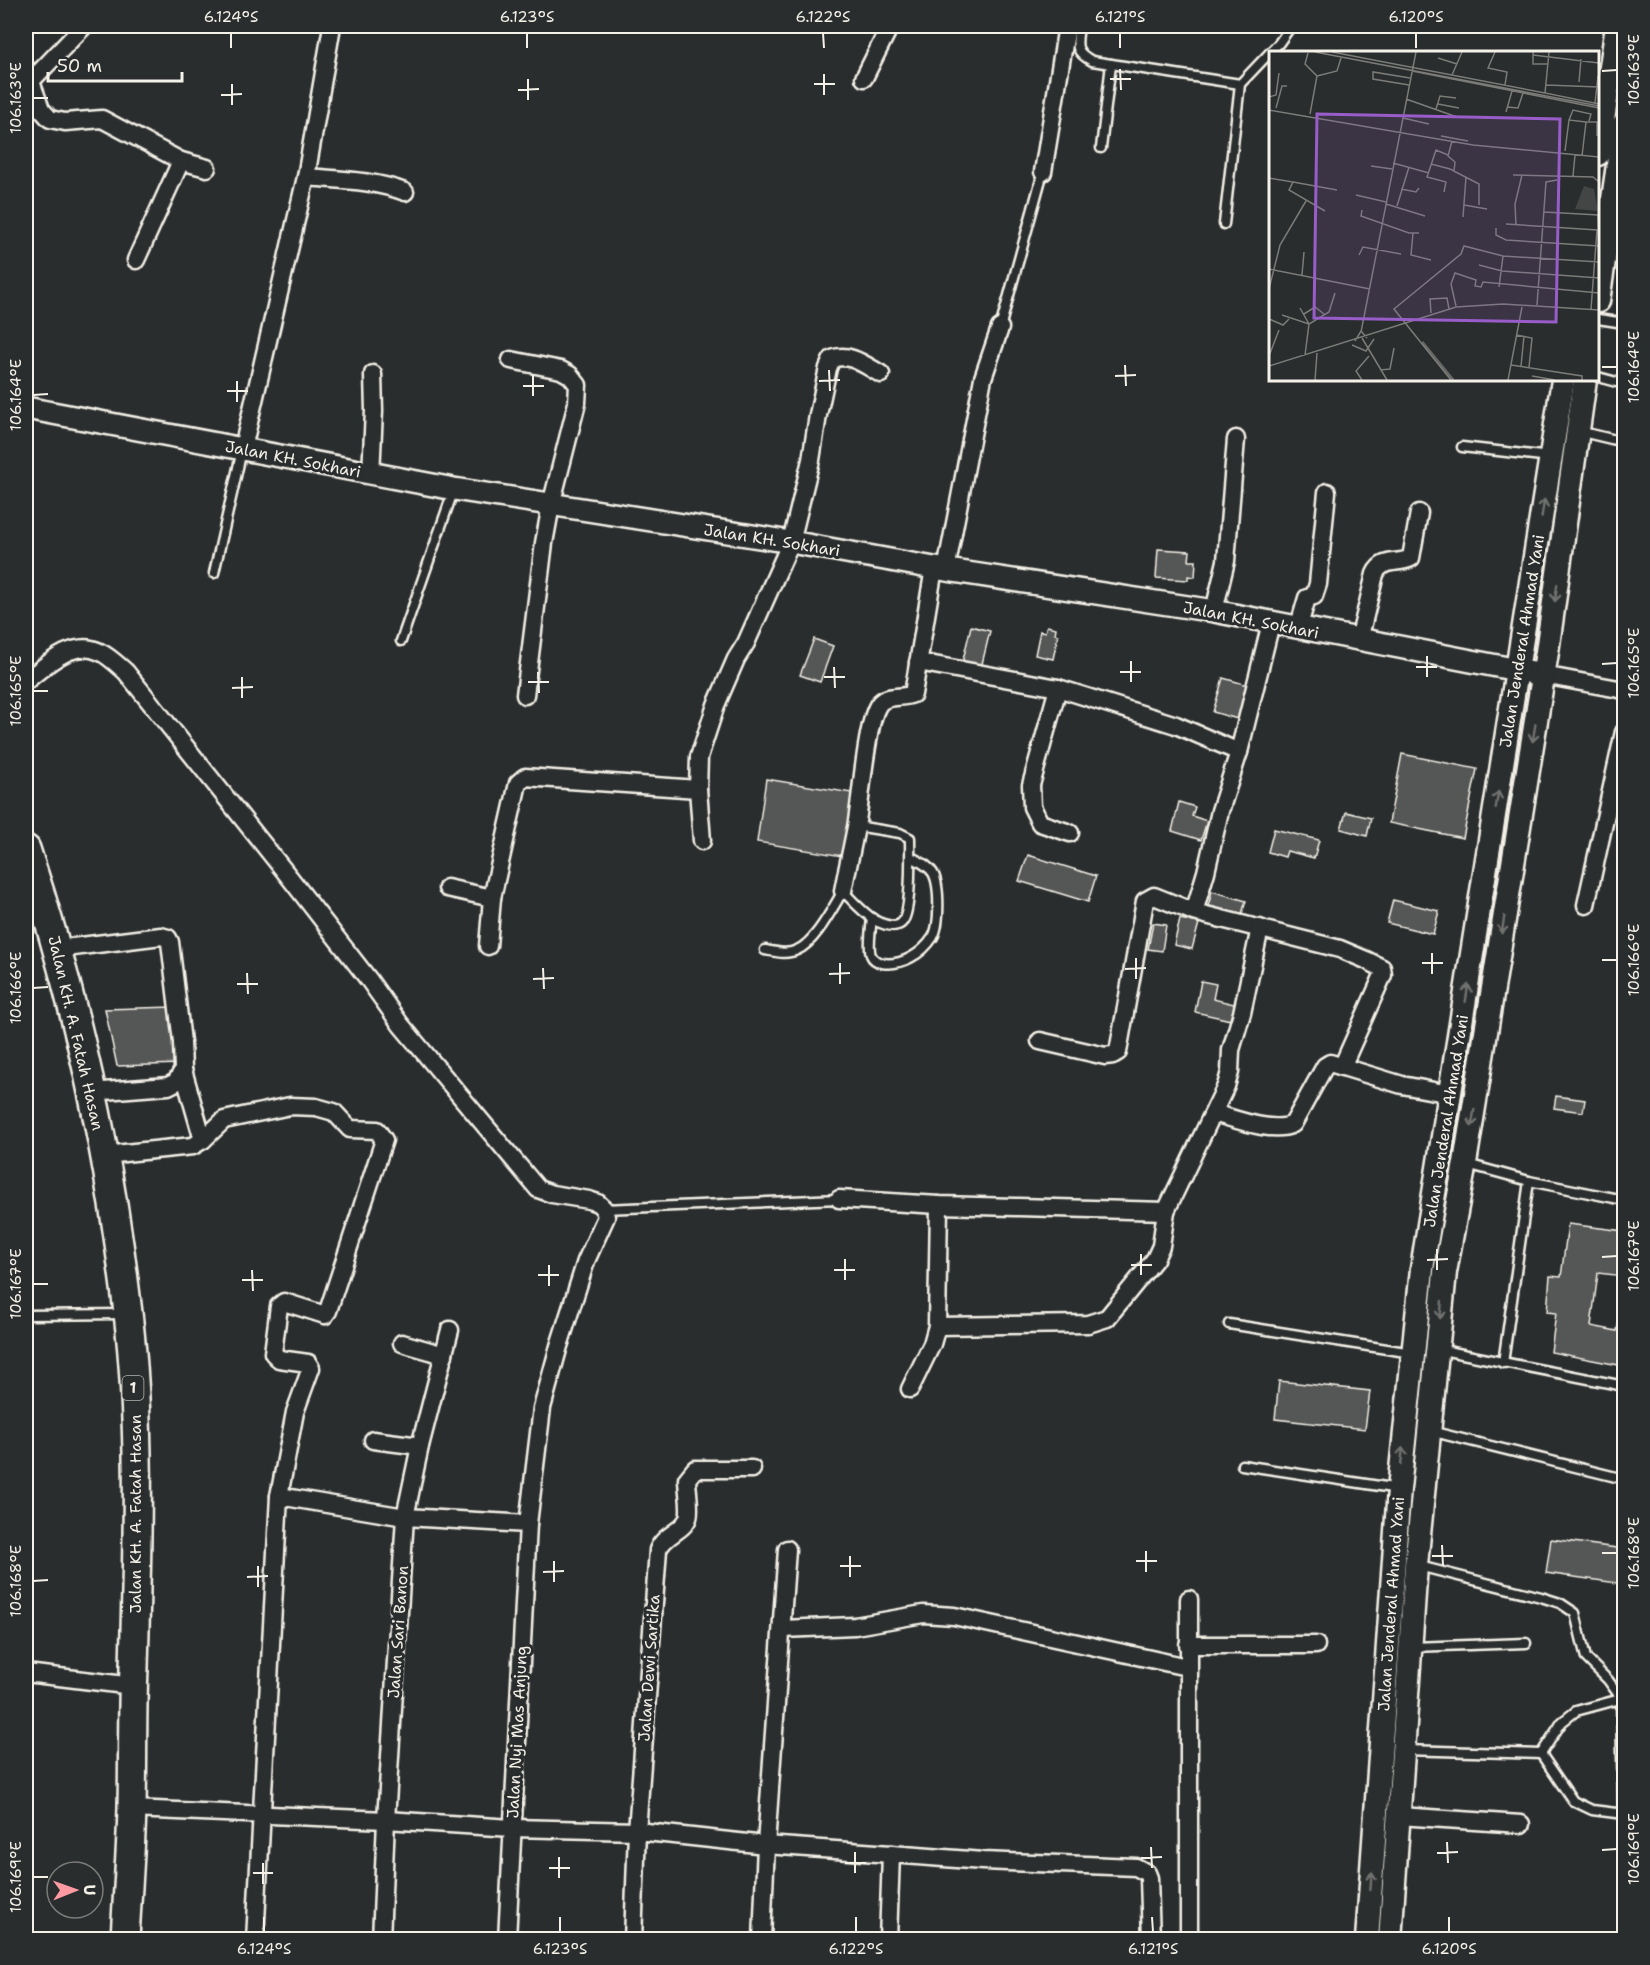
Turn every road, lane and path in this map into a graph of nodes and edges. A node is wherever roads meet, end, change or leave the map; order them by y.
1 (84, 26) edge
2 (332, 26) edge
3 (890, 26) edge
4 (1066, 26) edge
5 (1079, 26) edge
6 (1291, 26) edge
7 (1617, 26) edge
8 (1271, 51) edge
9 (1269, 53) edge
10 (1111, 64) junction
11 (1603, 72) edge
12 (28, 75) edge
13 (864, 78) dead end
14 (1240, 84) junction
15 (1601, 110) edge
16 (1624, 124) edge
17 (1599, 139) edge
18 (1101, 148) dead end
19 (181, 161) junction
20 (207, 168) dead end
21 (1043, 172) joint
22 (306, 177) junction
23 (405, 192) dead end
24 (1611, 207) edge
25 (1224, 224) dead end
26 (136, 260) dead end
27 (1599, 294) edge
28 (1599, 319) edge
29 (1624, 323) edge
30 (1000, 328) joint
31 (512, 360) dead end
32 (373, 374) dead end
33 (881, 374) dead end
34 (1599, 377) edge
35 (1563, 381) edge
36 (1585, 381) edge
37 (1624, 384) edge
38 (26, 408) edge
39 (1578, 431) junction
40 (1236, 438) dead end
41 (1624, 442) edge
42 (1462, 447) dead end
43 (243, 448) junction
44 (1551, 457) junction
45 (371, 474) junction
46 (454, 489) junction
47 (1327, 492) dead end
48 (551, 505) junction
49 (1419, 513) dead end
50 (791, 542) junction
51 (940, 569) junction
52 (214, 573) dead end
53 (1214, 611) junction
54 (1270, 623) junction
55 (1298, 629) junction
56 (1359, 640) junction
57 (401, 641) dead end
58 (918, 662) junction
59 (1518, 670) junction
60 (1543, 675) junction
61 (26, 681) edge
62 (1058, 688) junction
63 (1624, 690) edge
64 (525, 695) dead end
65 (1624, 732) edge
66 (1239, 752) junction
67 (698, 789) junction
68 (856, 826) junction
69 (1070, 833) dead end
70 (702, 841) dead end
71 (26, 849) edge
72 (911, 857) junction
73 (447, 888) dead end
74 (843, 891) junction
75 (492, 898) junction
76 (1586, 905) dead end
77 (1194, 912) junction
78 (872, 918) junction
79 (1260, 928) junction
80 (488, 946) dead end
81 (57, 949) junction
82 (765, 950) dead end
83 (1040, 1041) dead end
84 (1342, 1067) junction
85 (183, 1070) junction
86 (92, 1092) junction
87 (1450, 1095) junction
88 (1214, 1113) junction
89 (203, 1140) junction
90 (105, 1155) junction
91 (1465, 1163) junction
92 (1529, 1181) junction
93 (839, 1199) joint
94 (1624, 1200) edge
95 (939, 1205) junction
96 (604, 1209) junction
97 (1167, 1211) junction
98 (1422, 1269) junction
99 (1445, 1272) junction
100 (128, 1314) junction
101 (26, 1315) edge
102 (1229, 1324) dead end
103 (937, 1326) junction
104 (450, 1330) dead end
105 (402, 1343) dead end
106 (1437, 1349) junction
107 (1413, 1353) junction
108 (444, 1355) junction
109 (1503, 1363) junction
110 (1624, 1386) edge
111 (910, 1389) dead end
112 (1428, 1431) junction
113 (373, 1440) dead end
114 (420, 1446) junction
115 (1242, 1465) dead end
116 (752, 1469) dead end
117 (1624, 1479) edge
118 (1399, 1489) junction
119 (279, 1496) junction
120 (405, 1516) junction
121 (528, 1524) junction
122 (787, 1549) dead end
123 (1416, 1565) junction
124 (1189, 1599) dead end
125 (782, 1629) junction
126 (1526, 1643) dead end
127 (1188, 1645) junction
128 (1316, 1645) dead end
129 (1410, 1647) junction
130 (1187, 1667) junction
131 (26, 1673) edge
132 (133, 1686) junction
133 (1623, 1698) edge
134 (1403, 1750) junction
135 (1542, 1754) junction
136 (132, 1809) junction
137 (262, 1814) junction
138 (1624, 1814) edge
139 (1399, 1816) junction
140 (387, 1820) junction
141 (1521, 1824) dead end
142 (512, 1828) junction
143 (637, 1831) junction
144 (766, 1845) junction
145 (891, 1854) junction
146 (125, 1940) edge
147 (255, 1940) edge
148 (381, 1940) edge
149 (507, 1940) edge
150 (633, 1940) edge
151 (762, 1940) edge
152 (888, 1940) edge
153 (1150, 1940) edge
154 (1189, 1940) edge
155 (1367, 1940) edge
156 (1390, 1940) edge

1 - 12 street
2 - 22 street
3 - 13 street
4 - 21 street
5 - 10 lane
6 - 8 lane
7 - 11 main road
9 - 14 lane
10 - 14 lane
10 - 18 lane
11 - 15 main road
12 - 19 street
14 - 25 lane
15 - 17 main road
16 - 24 main road
19 - 20 street
19 - 26 street
21 - 30 lane
22 - 23 street
22 - 43 street
24 - 27 main road
28 - 29 lane
30 - 51 street
31 - 48 street
32 - 45 street
33 - 50 street
34 - 37 lane
35 - 44 main road, Jalan Jenderal Ahmad Yani
36 - 39 main road, Jalan Jenderal Ahmad Yani
38 - 43 street, Jalan KH. Sokhari
39 - 41 lane
39 -> 60 main road, Jalan Jenderal Ahmad Yani
40 - 53 street
42 - 44 lane
43 - 45 street, Jalan KH. Sokhari
43 - 52 lane
59 -> 44 main road, Jalan Jenderal Ahmad Yani
45 - 46 street, Jalan KH. Sokhari
46 - 48 street, Jalan KH. Sokhari
46 - 57 lane
47 - 55 street
48 - 50 street, Jalan KH. Sokhari
48 - 64 street
49 - 56 street
50 - 51 street, Jalan KH. Sokhari
50 - 67 street
51 - 53 street, Jalan KH. Sokhari
51 - 58 street
53 - 54 street, Jalan KH. Sokhari
54 - 55 street, Jalan KH. Sokhari
54 - 66 street
55 - 56 street, Jalan KH. Sokhari
56 - 59 street, Jalan KH. Sokhari
58 - 62 street
58 - 68 street
59 - 60 street, Jalan KH. Sokhari
87 -> 59 main road, Jalan Jenderal Ahmad Yani
60 - 63 street
60 -> 91 main road, Jalan Jenderal Ahmad Yani
61 - 96 street
62 - 66 street
62 - 69 street
65 - 76 street
66 - 77 street
67 - 70 street
67 - 75 street
68 - 72 lane
68 - 74 street
71 - 81 highway, Jalan KH. A. Fatah Hasan / 1
72 - 78 lane
72 - 78 lane
73 - 75 street
74 - 78 lane
74 - 82 lane
75 - 80 street
77 - 79 street
77 - 83 street
79 - 84 street
79 - 88 street
81 - 85 street
81 - 86 highway, Jalan KH. A. Fatah Hasan / 1
84 - 87 street
84 - 88 street
85 - 86 street
85 - 89 street
86 - 90 highway, Jalan KH. A. Fatah Hasan / 1
87 - 98 main road, Jalan Jenderal Ahmad Yani
88 - 97 street
89 - 90 street
89 - 119 street
90 - 100 highway, Jalan KH. A. Fatah Hasan / 1
91 - 92 lane
91 - 99 main road, Jalan Jenderal Ahmad Yani
92 - 94 lane
92 - 109 lane
93 - 95 street
93 - 96 lane
95 - 97 street
95 - 103 street
96 - 121 street, Jalan Nyi Mas Anjung
97 - 103 street
98 - 99 main road
98 - 107 main road, Jalan Jenderal Ahmad Yani
99 -> 106 main road, Jalan Jenderal Ahmad Yani
100 - 101 lane
100 - 132 highway, Jalan KH. A. Fatah Hasan / 1
102 - 107 lane
103 - 111 street
104 - 108 street, Jalan Sari Banon
105 - 108 street
106 - 109 lane
106 - 112 main road, Jalan Jenderal Ahmad Yani
118 -> 107 main road, Jalan Jenderal Ahmad Yani
108 - 114 street, Jalan Sari Banon
109 - 110 lane
112 - 117 lane
112 - 123 main road, Jalan Jenderal Ahmad Yani
113 - 114 street
114 - 120 street, Jalan Sari Banon
115 - 118 lane
116 - 143 street, Jalan Dewi Sartika
155 -> 118 main road, Jalan Jenderal Ahmad Yani
119 - 120 street
119 - 137 street
120 - 121 street
120 - 140 street, Jalan Sari Banon
121 - 142 street, Jalan Nyi Mas Anjung
122 - 125 street
123 - 129 main road, Jalan Jenderal Ahmad Yani
123 - 133 lane
124 - 127 street
125 - 130 street
125 - 144 street
126 - 129 lane
127 - 128 street
127 - 130 street
129 - 134 main road, Jalan Jenderal Ahmad Yani
130 - 154 street
131 - 132 street
132 - 136 highway, Jalan KH. A. Fatah Hasan / 1
133 - 135 lane
133 - 138 lane
134 - 135 lane
134 - 139 main road, Jalan Jenderal Ahmad Yani
135 - 138 lane
136 - 137 street
136 - 146 highway, Jalan KH. A. Fatah Hasan / 1
137 - 140 street
137 - 147 street
139 - 141 street
139 - 156 main road, Jalan Jenderal Ahmad Yani
140 - 142 street
140 - 148 street, Jalan Sari Banon
142 - 143 street
142 - 149 street, Jalan Nyi Mas Anjung
143 - 144 street
143 - 150 street, Jalan Dewi Sartika
144 - 145 street
144 - 151 street
145 - 152 street
145 - 153 street

